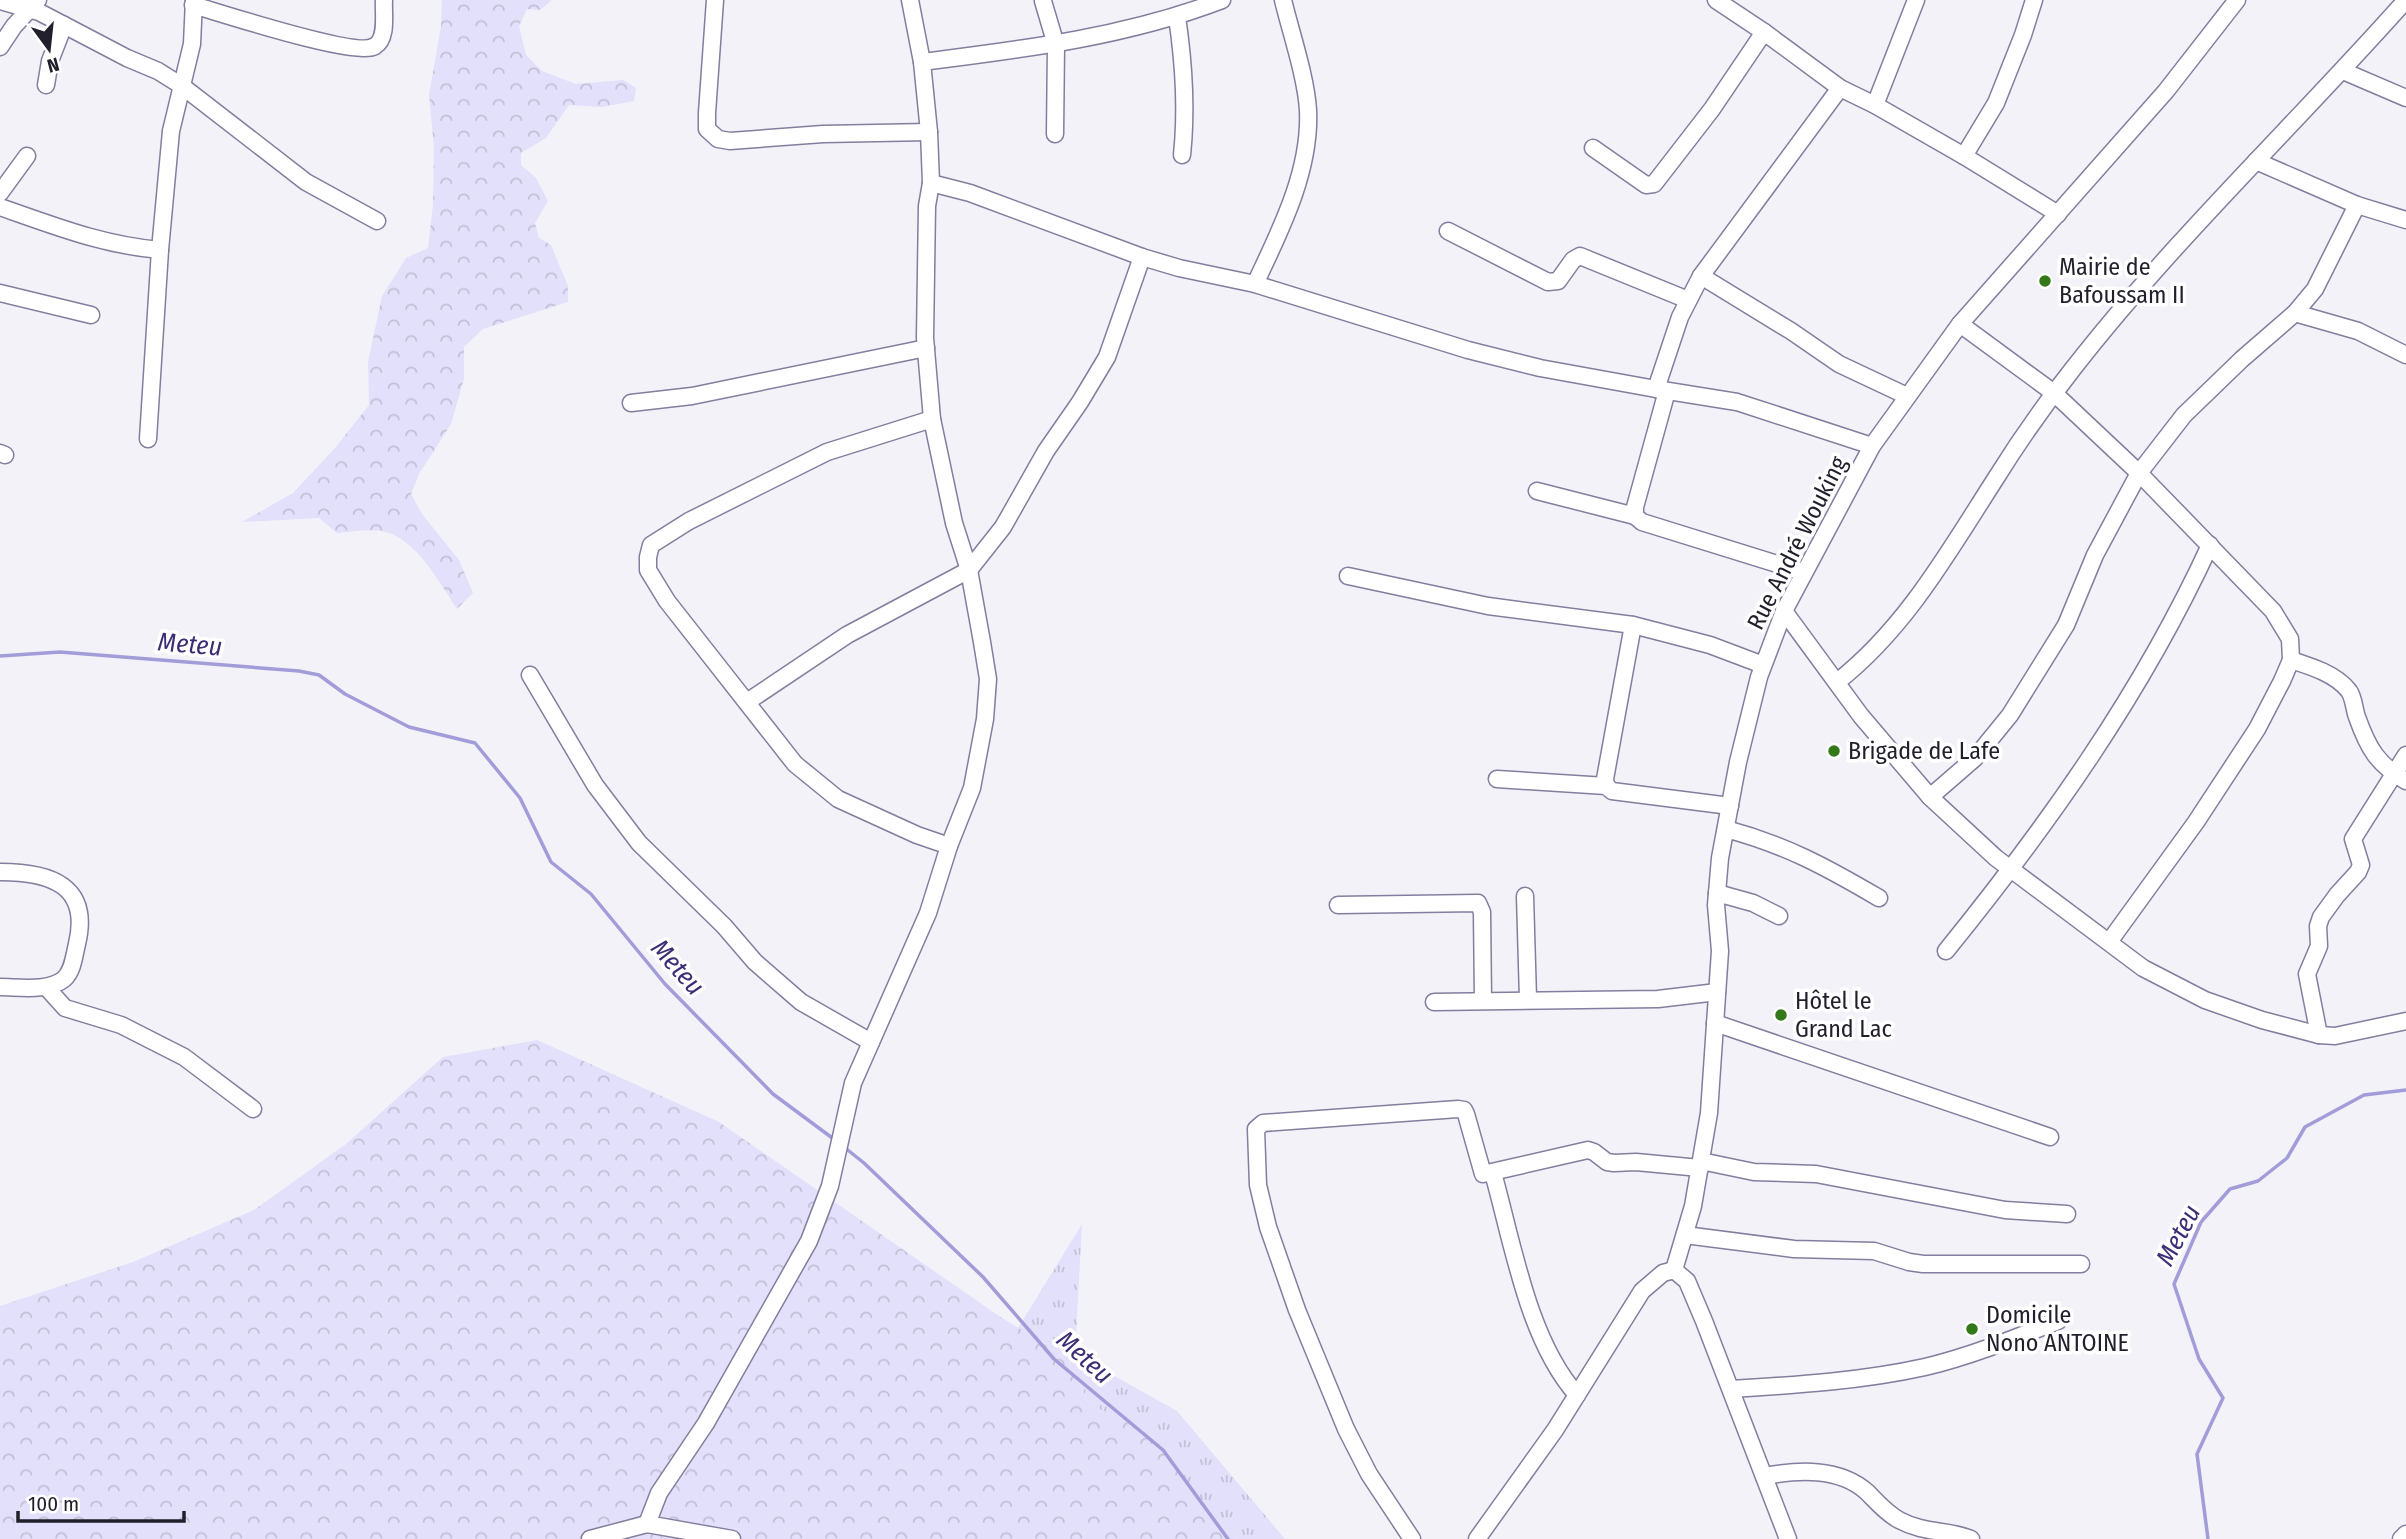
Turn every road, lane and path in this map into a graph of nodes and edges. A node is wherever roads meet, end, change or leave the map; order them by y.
1 (384, 0) edge
2 (715, 0) edge
3 (911, 0) edge
4 (1223, 0) edge
5 (1283, 0) edge
6 (1716, 0) edge
7 (1916, 0) edge
8 (2034, 0) edge
9 (2237, 0) edge
10 (2406, 0) edge
11 (0, 1) edge
12 (1043, 1) edge
13 (193, 2) edge
14 (34, 5) edge
15 (1177, 17) junction
16 (64, 25) junction
17 (1764, 32) junction
18 (1056, 45) junction
19 (0, 47) edge
20 (922, 62) junction
21 (2343, 71) junction
22 (46, 85) dead end
23 (181, 86) junction
24 (1840, 88) junction
25 (2406, 98) edge
26 (1875, 105) junction
27 (929, 132) junction
28 (1055, 134) dead end
29 (1593, 148) dead end
30 (1182, 155) dead end
31 (27, 156) dead end
32 (1964, 156) junction
33 (2256, 161) junction
34 (932, 183) junction
35 (0, 193) edge
36 (2357, 205) junction
37 (0, 207) edge
38 (2057, 214) junction
39 (2406, 220) edge
40 (377, 221) dead end
41 (1448, 231) dead end
42 (160, 250) junction
43 (1142, 257) junction
44 (1701, 276) junction
45 (1255, 284) junction
46 (0, 293) edge
47 (1688, 300) junction
48 (2295, 313) junction
49 (91, 314) dead end
50 (1960, 324) junction
51 (926, 348) junction
52 (2406, 355) edge
53 (1661, 390) junction
54 (2053, 393) junction
55 (1907, 396) junction
56 (631, 403) dead end
57 (932, 419) junction
58 (148, 439) dead end
59 (1872, 446) junction
60 (2139, 473) junction
61 (1537, 491) dead end
62 (1635, 516) junction
63 (2210, 545) junction
64 (969, 570) junction
65 (1803, 572) junction
66 (1348, 576) dead end
67 (1784, 611) junction
68 (1633, 625) junction
69 (2291, 660) junction
70 (1763, 665) junction
71 (530, 675) dead end
72 (1837, 682) junction
73 (747, 702) junction
74 (2406, 755) edge
75 (2400, 777) edge
76 (1497, 779) dead end
77 (1606, 786) junction
78 (1930, 797) junction
79 (1730, 806) junction
80 (1726, 829) junction
81 (949, 846) junction
82 (2013, 868) junction
83 (0, 872) edge
84 (1717, 893) junction
85 (1525, 896) dead end
86 (1879, 898) dead end
87 (1338, 905) dead end
88 (1779, 916) dead end
89 (2109, 942) junction
90 (1946, 951) dead end
91 (0, 987) edge
92 (46, 987) junction
93 (1717, 992) junction
94 (1528, 999) junction
95 (1483, 1000) junction
96 (1434, 1002) dead end
97 (2406, 1021) edge
98 (1715, 1023) junction
99 (2319, 1035) junction
100 (871, 1042) junction
101 (253, 1109) dead end
102 (2050, 1137) dead end
103 (1701, 1164) junction
104 (1493, 1172) junction
105 (2067, 1214) dead end
106 (1685, 1235) junction
107 (2081, 1264) dead end
108 (1674, 1269) junction
109 (2058, 1321) dead end
110 (1732, 1390) junction
111 (1577, 1395) junction
112 (1764, 1476) junction
113 (647, 1524) junction
114 (2406, 1534) edge
115 (590, 1539) edge
116 (732, 1539) edge
117 (1412, 1539) edge
118 (1476, 1539) edge
119 (1787, 1539) edge
120 (1971, 1539) edge
121 (2401, 1539) edge

1 - 13 street
2 - 27 street
3 - 20 street
4 - 15 street
5 - 45 street
6 - 17 street
7 - 26 street
8 - 32 street
9 - 38 street, Rue André Wouking
10 - 21 street
11 - 14 street
12 - 18 street
13 - 23 street
14 - 16 street
14 - 19 street
15 - 18 street
15 - 30 street
16 - 22 street
16 - 23 street
17 - 24 street
17 - 29 street
18 - 20 street
18 - 28 street
20 - 27 street
21 - 25 street
21 - 33 street
23 - 40 street
23 - 42 street
24 - 26 street
24 - 44 street
26 - 32 street
27 - 34 street
31 - 35 street
32 - 38 street
33 - 36 street
33 - 54 street
34 - 43 street
34 - 51 street
36 - 39 street
36 - 48 street
37 - 42 street
38 - 50 street, Rue André Wouking
41 - 47 street
42 - 58 street
43 - 45 street
43 - 64 street
44 - 47 street
44 - 55 street
45 - 53 street
46 - 49 street
47 - 53 street
48 - 52 street
48 - 60 street
50 - 54 street
50 - 55 street, Rue André Wouking
51 - 56 street
51 - 57 street
53 - 59 street
53 - 62 street
54 - 60 street
54 - 72 street
55 - 59 street, Rue André Wouking
57 - 64 street
57 - 73 street
59 - 65 street, Rue André Wouking
60 - 63 street
60 - 78 street
61 - 62 street
62 - 65 street
63 - 69 street
63 - 82 street
64 - 73 street
64 - 81 street
65 - 67 street, Rue André Wouking
66 - 68 street
67 - 70 street, Rue André Wouking
67 - 72 street
68 - 70 street
68 - 77 street
69 - 75 street
69 - 89 street
70 - 79 street, Rue André Wouking
71 - 100 street
72 - 78 street
73 - 81 street
74 - 75 street
75 - 99 street
76 - 77 street
77 - 79 street
78 - 82 street
79 - 80 street, Rue André Wouking
80 - 84 street, Rue André Wouking
80 - 86 street
81 - 100 street
82 - 89 street
82 - 90 street
83 - 92 street
84 - 88 street
84 - 93 street, Rue André Wouking
85 - 94 street
87 - 95 street
89 - 99 street
91 - 92 street
92 - 101 street
93 - 94 street
93 - 98 street, Rue André Wouking
94 - 95 street
95 - 96 street
97 - 99 street
98 - 102 street
98 - 103 street, Rue André Wouking
100 - 113 street
103 - 104 street
103 - 105 street
103 - 106 street, Rue André Wouking
104 - 111 street
104 - 117 street
106 - 107 street
106 - 108 street, Rue André Wouking
108 - 110 street
108 - 111 street
109 - 110 street
110 - 112 street
111 - 118 street
112 - 119 street
112 - 120 street
113 - 115 street
113 - 116 street
114 - 121 street

